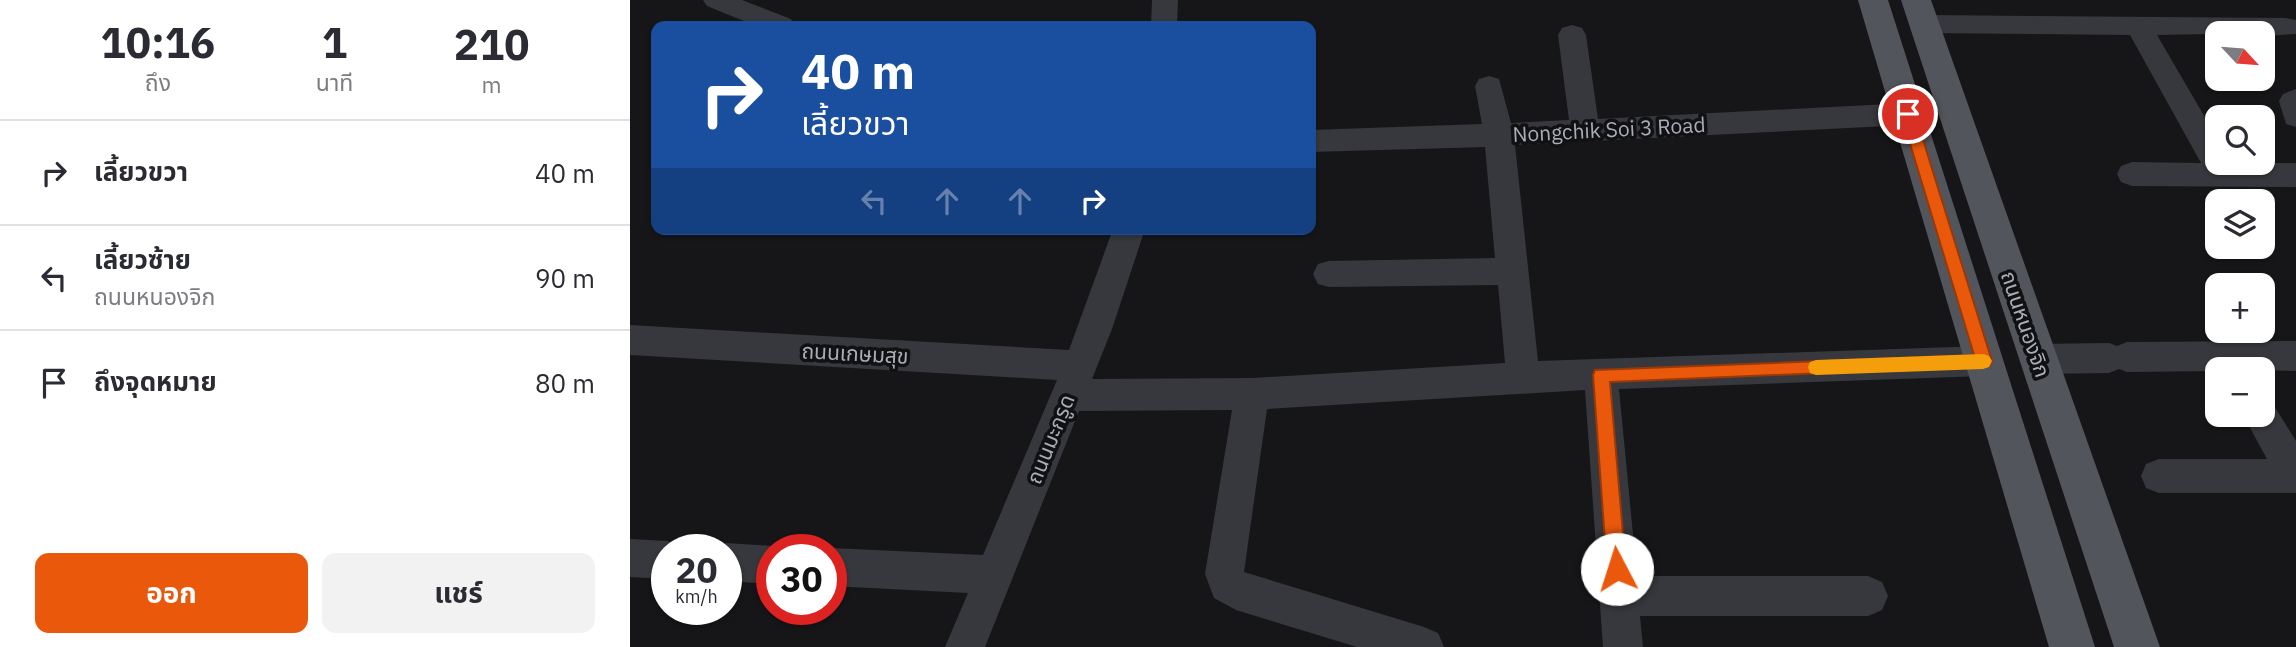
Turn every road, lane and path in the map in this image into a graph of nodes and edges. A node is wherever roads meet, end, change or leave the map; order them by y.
1 (716, 0) edge
2 (1165, 0) edge
3 (1873, 0) edge
4 (2117, 0) edge
5 (2270, 0) edge
6 (1920, 12) edge
7 (2033, 12) edge
8 (768, 21) edge
9 (1164, 21) edge
10 (2134, 25) junction
11 (1572, 35) dead end
12 (2291, 36) edge
13 (1489, 86) dead end
14 (2296, 100) edge
15 (1908, 114) junction
16 (2296, 116) edge
17 (1585, 131) junction
18 (1499, 135) junction
19 (1316, 141) edge
20 (2205, 145) edge
21 (2132, 174) dead end
22 (2205, 175) edge
23 (2275, 175) edge
24 (2296, 175) edge
25 (1127, 235) edge
26 (1513, 271) junction
27 (1329, 274) dead end
28 (630, 340) edge
29 (2296, 356) edge
30 (2275, 358) edge
31 (2038, 359) junction
32 (1984, 361) junction
33 (2205, 362) edge
34 (1601, 375) junction
35 (1523, 377) junction
36 (1074, 381) junction
37 (1252, 394) junction
38 (2269, 427) edge
39 (2292, 461) edge
40 (2159, 476) dead end
41 (630, 558) edge
42 (651, 559) edge
43 (847, 568) edge
44 (995, 575) junction
45 (1619, 596) junction
46 (1868, 596) dead end
47 (965, 647) edge
48 (1424, 647) edge
49 (1623, 647) edge
50 (2072, 647) edge
51 (2137, 647) edge

1 - 8 street
2 - 9 street
3 - 15 main road
4 - 10 street
5 - 12 street
6 - 7 street
6 - 31 main road, ถนนหนองจิก
7 - 10 street
10 - 12 street
10 - 20 street
11 - 17 street
13 - 18 street
14 - 16 street
15 - 17 street, Nongchik Soi 3 Road
15 - 32 main road
17 - 18 street, Nongchik Soi 3 Road
18 - 19 street, Nongchik Soi 3 Road
18 - 26 street
21 - 22 street
23 - 24 street
25 - 36 street, ถนนมะกรูด
26 - 27 street
26 - 35 street
28 - 36 street, ถนนเกษมสุข
29 - 30 street
31 - 32 main road
31 - 33 street
31 - 51 main road, ถนนหนองจิก
32 - 34 street, ถนนเกษมสุข
32 - 50 main road
34 - 35 street, ถนนเกษมสุข
34 - 45 street
35 - 37 street, ถนนเกษมสุข
36 - 37 street, ถนนเกษมสุข
36 - 44 street, ถนนมะกรูด
37 - 48 street
38 - 39 street
39 - 40 street
41 - 42 street
43 - 44 street
44 - 47 street, ถนนมะกรูด
45 - 46 street
45 - 49 street

